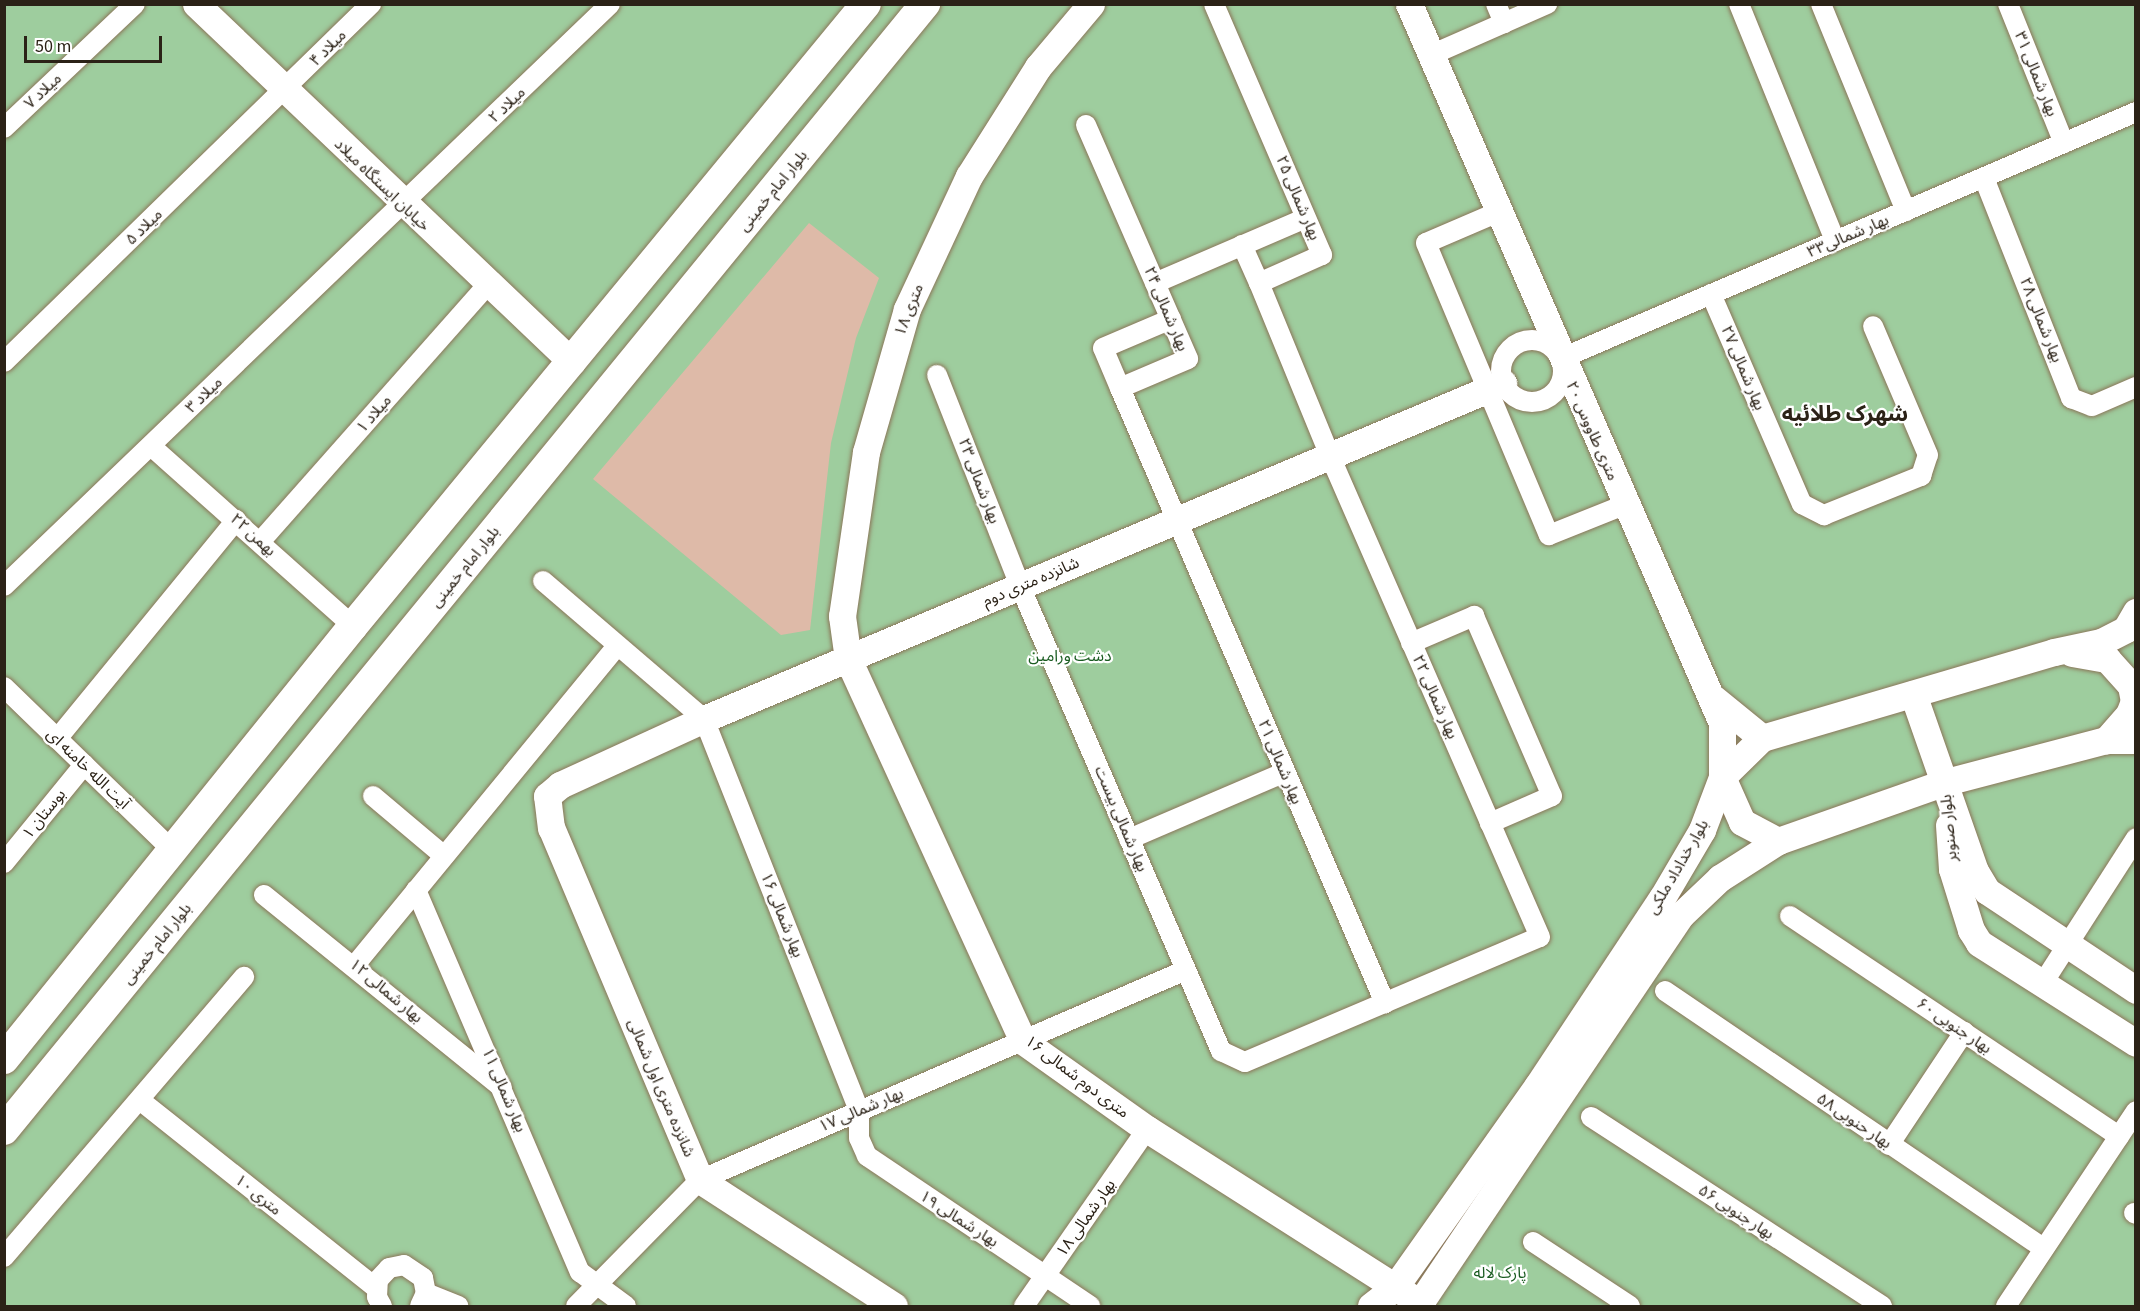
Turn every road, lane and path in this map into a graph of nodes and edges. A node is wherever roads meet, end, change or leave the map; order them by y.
1 (135, 4) edge
2 (196, 4) edge
3 (371, 4) edge
4 (610, 4) edge
5 (866, 4) edge
6 (926, 4) edge
7 (1091, 4) edge
8 (1214, 4) edge
9 (1409, 4) edge
10 (1496, 4) edge
11 (1547, 4) edge
12 (1739, 4) edge
13 (1821, 4) edge
14 (2008, 4) edge
15 (1504, 23) junction
16 (1431, 55) junction
17 (284, 91) junction
18 (2136, 112) edge
19 (1086, 125) dead end
20 (4, 128) edge
21 (2064, 143) junction
22 (1984, 178) junction
23 (404, 205) junction
24 (1906, 211) junction
25 (1496, 213) junction
26 (1306, 218) junction
27 (1835, 241) junction
28 (1242, 245) junction
29 (1155, 283) junction
30 (1259, 283) junction
31 (487, 285) junction
32 (1711, 294) junction
33 (1171, 319) junction
34 (1873, 326) dead end
35 (1560, 359) junction
36 (4, 362) edge
37 (572, 362) junction
38 (937, 375) dead end
39 (1496, 387) junction
40 (2136, 387) edge
41 (1120, 388) junction
42 (152, 446) junction
43 (1330, 456) junction
44 (1624, 505) junction
45 (236, 520) junction
46 (1176, 521) junction
47 (260, 542) junction
48 (543, 581) dead end
49 (4, 586) edge
50 (1020, 586) junction
51 (2131, 620) edge
52 (353, 626) junction
53 (1412, 643) junction
54 (617, 646) junction
55 (2054, 652) junction
56 (848, 659) junction
57 (2134, 684) edge
58 (4, 687) edge
59 (1913, 694) junction
60 (1710, 696) junction
61 (704, 719) junction
62 (1762, 738) junction
63 (57, 739) junction
64 (2106, 740) junction
65 (2136, 740) edge
66 (84, 765) junction
67 (1285, 772) junction
68 (1722, 777) junction
69 (1946, 782) junction
70 (560, 785) joint
71 (373, 796) dead end
72 (1490, 823) junction
73 (2136, 838) edge
74 (1129, 839) junction
75 (1779, 841) junction
76 (172, 850) junction
77 (444, 856) junction
78 (4, 863) edge
79 (416, 890) junction
80 (264, 895) dead end
81 (1790, 916) dead end
82 (2065, 943) junction
83 (355, 964) junction
84 (1186, 970) junction
85 (244, 977) dead end
86 (2043, 983) junction
87 (2136, 990) edge
88 (1665, 992) dead end
89 (1384, 1003) junction
90 (1964, 1032) junction
91 (1023, 1041) junction
92 (2136, 1044) edge
93 (4, 1059) edge
94 (505, 1091) junction
95 (141, 1101) junction
96 (859, 1111) junction
97 (2136, 1111) edge
98 (1591, 1117) dead end
99 (1147, 1129) junction
100 (4, 1130) edge
101 (2119, 1136) junction
102 (1889, 1145) junction
103 (700, 1180) junction
104 (1533, 1242) dead end
105 (2044, 1249) junction
106 (4, 1257) edge
107 (1045, 1276) junction
108 (594, 1286) junction
109 (1395, 1287) junction
110 (379, 1297) edge
111 (423, 1300) edge
112 (1869, 1303) edge
113 (2015, 1303) edge
114 (459, 1306) edge
115 (576, 1306) edge
116 (626, 1306) edge
117 (894, 1306) edge
118 (1024, 1306) edge
119 (1090, 1306) edge
120 (1371, 1306) edge
121 (1422, 1306) edge
122 (1630, 1306) edge

1 - 20 street, میلاد ۷
2 - 17 street, خیابان ایستگاه میلاد
3 - 17 street, میلاد ۴
4 - 23 street, میلاد ۲
5 - 37 main road
6 - 100 main road, بلوار امام خمینی
7 - 56 street, ۱۸ متری
8 - 26 street, بهار شمالی ۲۵
9 - 16 street, ۲۰ متری طاووس
10 - 15 street
11 - 15 street
12 - 27 street
13 - 24 street
14 - 21 street, بهار شمالی ۳۱
15 - 16 street
16 - 25 street, ۲۰ متری طاووس
17 - 23 street, خیابان ایستگاه میلاد
17 - 36 street, میلاد ۵
18 - 21 street, بهار شمالی۳۳
19 - 29 street, بهار شمالی ۲۴
21 - 22 street, بهار شمالی۳۳
22 - 24 street, بهار شمالی۳۳
22 - 40 street, بهار شمالی ۲۸
23 - 31 street, خیابان ایستگاه میلاد
23 - 42 street, میلاد ۳
24 - 27 street, بهار شمالی۳۳
25 - 35 street, ۲۰ متری طاووس
25 - 39 street
26 - 28 street
26 - 30 street, بهار شمالی ۲۵
27 - 32 street, بهار شمالی۳۳
28 - 29 street
28 - 30 street
29 - 33 street, بهار شمالی ۲۴
30 - 43 street
31 - 37 street, خیابان ایستگاه میلاد
31 - 47 street, میلاد ۱
32 - 34 street, بهار شمالی ۲۷
32 - 35 street, بهار شمالی۳۳
33 - 41 street, بهار شمالی ۲۴
33 - 41 street
35 - 39 street
35 - 39 street
35 - 44 street, ۲۰ متری طاووس
37 - 52 main road
38 - 50 street, بهار شمالی ۲۳
39 - 43 street, شانزده متری دوم
39 - 44 street
41 - 46 street
42 - 45 street, ۲۲ بهمن
42 - 49 street, میلاد ۳
43 - 46 street, شانزده متری دوم
43 - 53 street, بهار شمالی ۲۲
44 - 60 street, ۲۰ متری طاووس
45 - 47 street, ۲۲ بهمن
45 - 63 street
46 - 50 street, شانزده متری دوم
46 - 67 street, بهار شمالی ۲۱
47 - 52 street, ۲۲ بهمن
48 - 54 street
50 - 56 street, شانزده متری دوم
50 - 74 street, بهار شمالی بیست
51 - 55 street, بلوار خداداد ملکی
52 - 76 main road
53 - 72 street, بهار شمالی ۲۲
53 - 72 street
54 - 61 street
54 - 77 street
55 - 57 street
55 - 59 street, بلوار خداداد ملکی
56 - 61 street, شانزده متری دوم
56 - 91 street, ۱۶ متری دوم شمالی
57 - 64 street
58 - 63 street, آیت الله خامنه ای
59 - 62 street, بلوار خداداد ملکی
59 - 69 street
60 - 62 street
60 - 68 street, ۲۰ متری طاووس
61 - 70 street, شانزده متری دوم
61 - 96 street, بهار شمالی ۱۶
62 - 68 street, بلوار خداداد ملکی
63 - 66 street, آیت الله خامنه ای
64 - 65 street, بلوار خداداد ملکی
64 - 69 street, بلوار خداداد ملکی
66 - 76 street, آیت الله خامنه ای
66 - 78 street, بوستان ۱
67 - 74 street
67 - 89 street, بهار شمالی ۲۱
68 - 75 street, ۲۰ متری طاووس
68 - 109 street, بلوار خداداد ملکی
69 - 75 street, بلوار خداداد ملکی
69 - 82 street, بلوار صنوبر
69 - 86 street, بلوار صنوبر
70 - 103 street, شانزده متری اول شمالی
71 - 77 street
72 - 89 street, بهار شمالی ۲۲
73 - 82 street
74 - 84 street, بهار شمالی بیست
75 - 121 street, بلوار خداداد ملکی
76 - 93 main road
77 - 79 street
79 - 83 street
79 - 94 street, بهار شمالی ۱۱
80 - 83 street, بهار شمالی ۱۲
81 - 90 street, بهار جنوبی ۶۰
82 - 86 street
82 - 87 street, بلوار صنوبر
83 - 94 street, بهار شمالی ۱۲
84 - 89 street, بهار شمالی بیست
84 - 91 street, بهار شمالی ۱۷
85 - 95 street
86 - 92 street, بلوار صنوبر
88 - 102 street, بهار حنوبی ۵۸
90 - 101 street, بهار جنوبی ۶۰
90 - 102 street
91 - 96 street, بهار شمالی ۱۷
91 - 99 street, ۱۶ متری دوم شمالی
94 - 108 street, بهار شمالی ۱۱
95 - 106 street
95 - 110 street, ۱۰ متری
96 - 103 street, بهار شمالی ۱۷
96 - 107 street, بهار شمالی ۱۹
97 - 101 street
98 - 112 street, بهار جنوبی ۵۶
99 - 107 street, بهار شمالی ۱۸
99 - 109 street, ۱۶ متری دوم شمالی
101 - 105 street
102 - 105 street, بهار حنوبی ۵۸
103 - 108 street, بهار شمالی ۱۷
103 - 117 street
104 - 122 street
105 - 113 street
107 - 118 street, بهار شمالی ۱۸
107 - 119 street, بهار شمالی ۱۹
108 - 115 street, بهار شمالی ۱۷
108 - 116 street
109 - 120 street, بلوار خداداد ملکی
109 - 121 street, ۱۶ متری دوم شمالی
110 - 111 street
111 - 114 street

